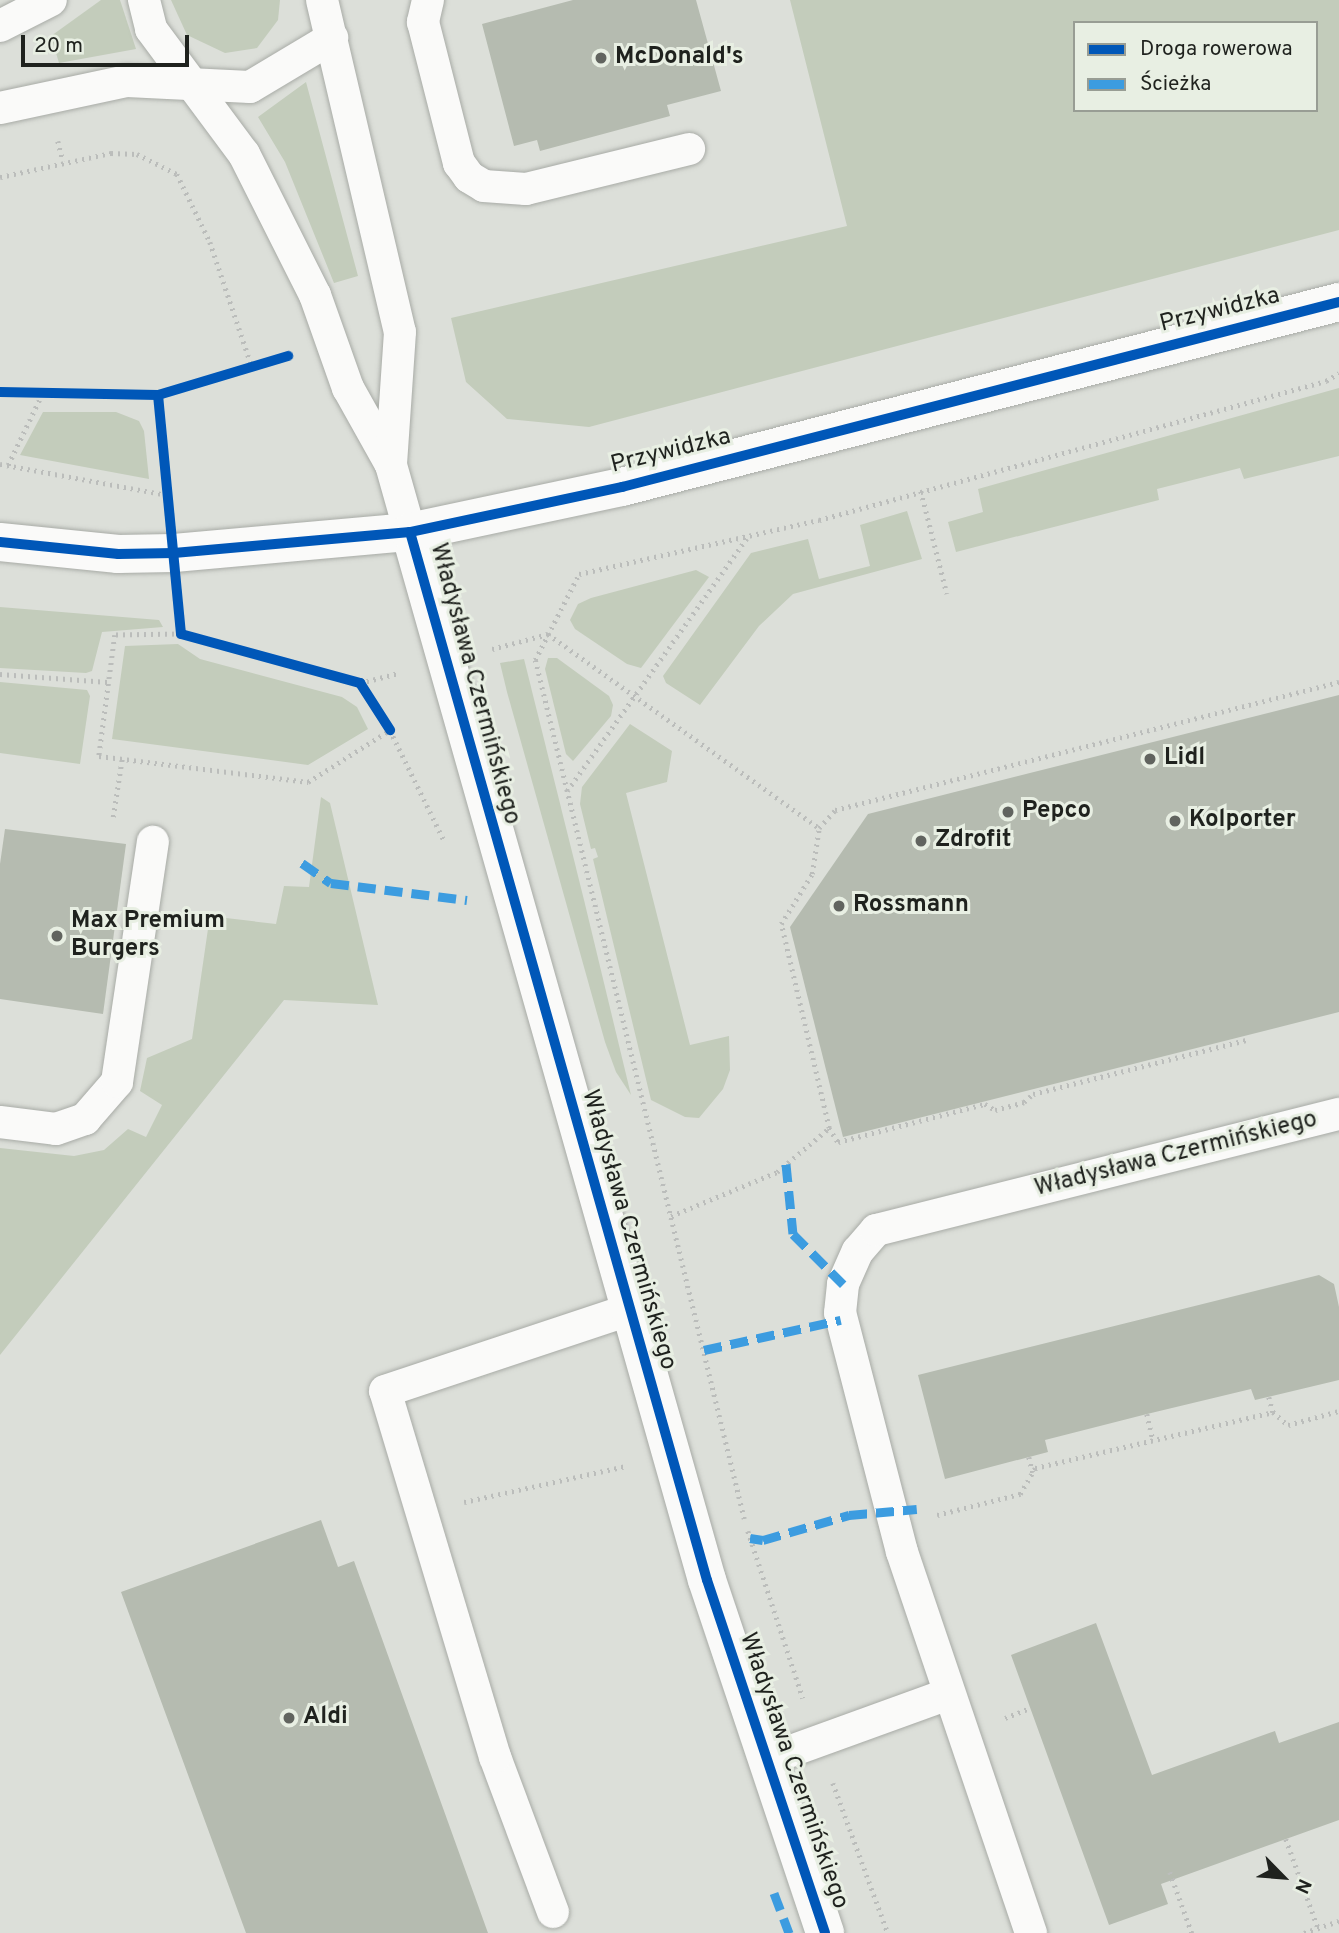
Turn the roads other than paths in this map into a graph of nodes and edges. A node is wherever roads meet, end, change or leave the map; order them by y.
1 (51, 0) edge
2 (144, 0) edge
3 (322, 0) edge
4 (428, 0) edge
5 (0, 26) edge
6 (332, 38) junction
7 (190, 83) junction
8 (0, 108) edge
9 (689, 149) dead end
10 (1339, 302) edge
11 (391, 465) junction
12 (410, 532) junction
13 (0, 542) edge
14 (153, 842) dead end
15 (1339, 1114) edge
16 (0, 1122) edge
17 (628, 1310) junction
18 (948, 1694) junction
19 (766, 1760) junction
20 (553, 1912) dead end
21 (825, 1933) edge
22 (1031, 1933) edge

1 - 5 lane
2 - 7 lane
3 - 6 lane
4 - 9 lane
6 - 7 lane
6 - 11 lane
7 - 8 lane
7 - 11 lane
10 - 12 street, Przywidzka
11 - 12 lane
12 - 13 street, Przywidzka
12 - 17 street, Władysława Czermińskiego
14 - 16 lane
15 - 18 lane, Władysława Czermińskiego
17 - 19 street, Władysława Czermińskiego
17 - 20 lane
18 - 19 lane, Władysława Czermińskiego
18 - 22 lane, Władysława Czermińskiego
19 - 21 street, Władysława Czermińskiego

